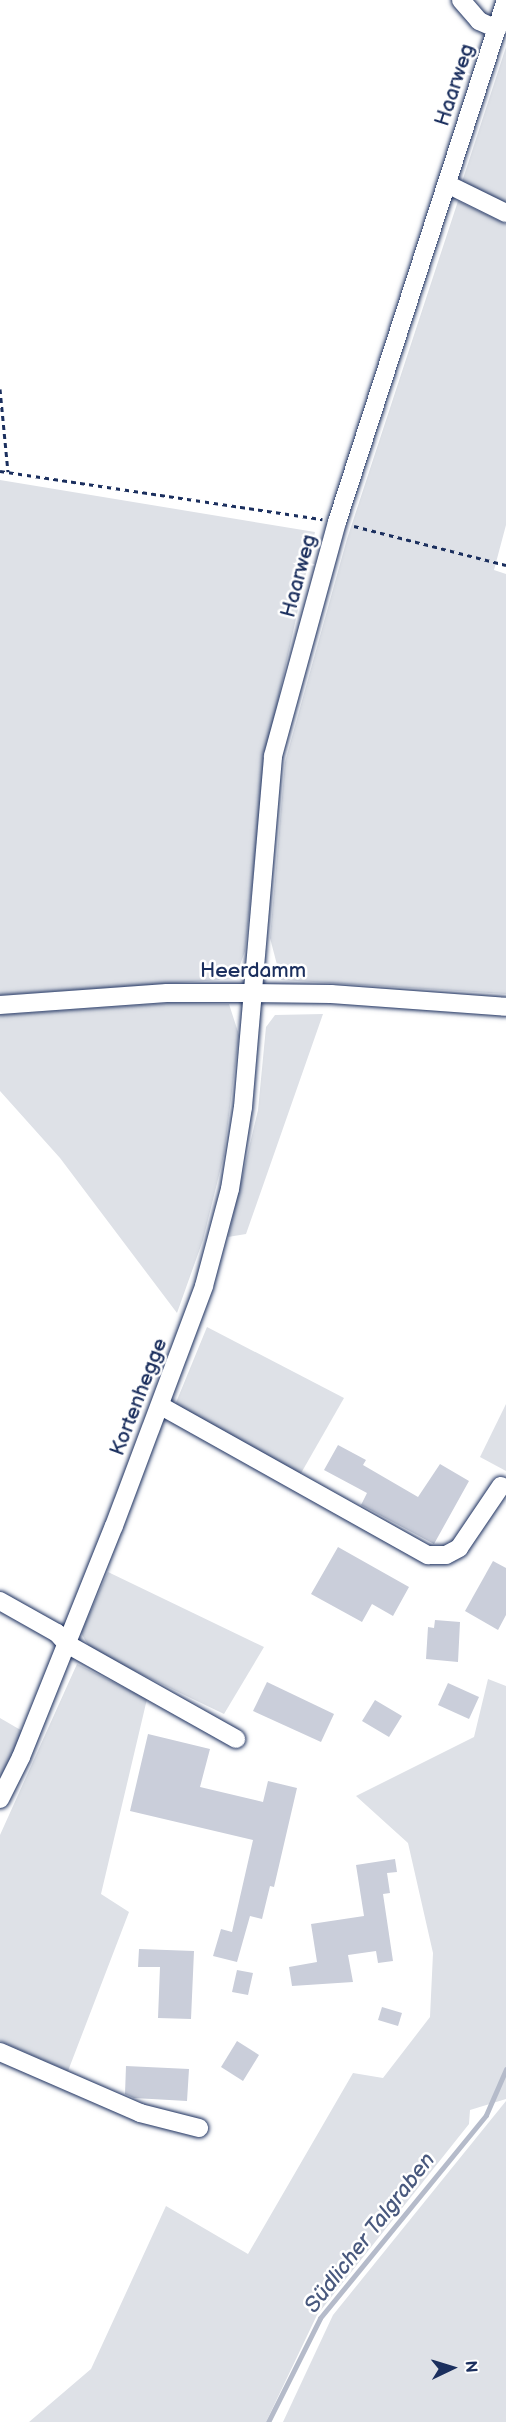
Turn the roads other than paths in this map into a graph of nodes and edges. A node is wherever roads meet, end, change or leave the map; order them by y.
1 (461, 0) edge
2 (506, 0) edge
3 (496, 29) junction
4 (447, 184) junction
5 (506, 213) edge
6 (250, 993) junction
7 (0, 1005) edge
8 (506, 1008) edge
9 (160, 1406) junction
10 (501, 1486) dead end
11 (0, 1601) edge
12 (67, 1644) junction
13 (236, 1738) dead end
14 (0, 1798) edge
15 (0, 2052) edge
16 (199, 2128) dead end

1 - 3 street
2 - 3 street, Haarweg
3 - 4 street, Haarweg
4 - 5 street
4 - 6 street, Haarweg
6 - 7 street, Heerdamm
6 - 8 street, Heerdamm
6 - 9 street, Kortenhegge
9 - 10 street
9 - 12 street, Kortenhegge
11 - 12 street
12 - 13 street
12 - 14 street, Kortenhegge
15 - 16 street

